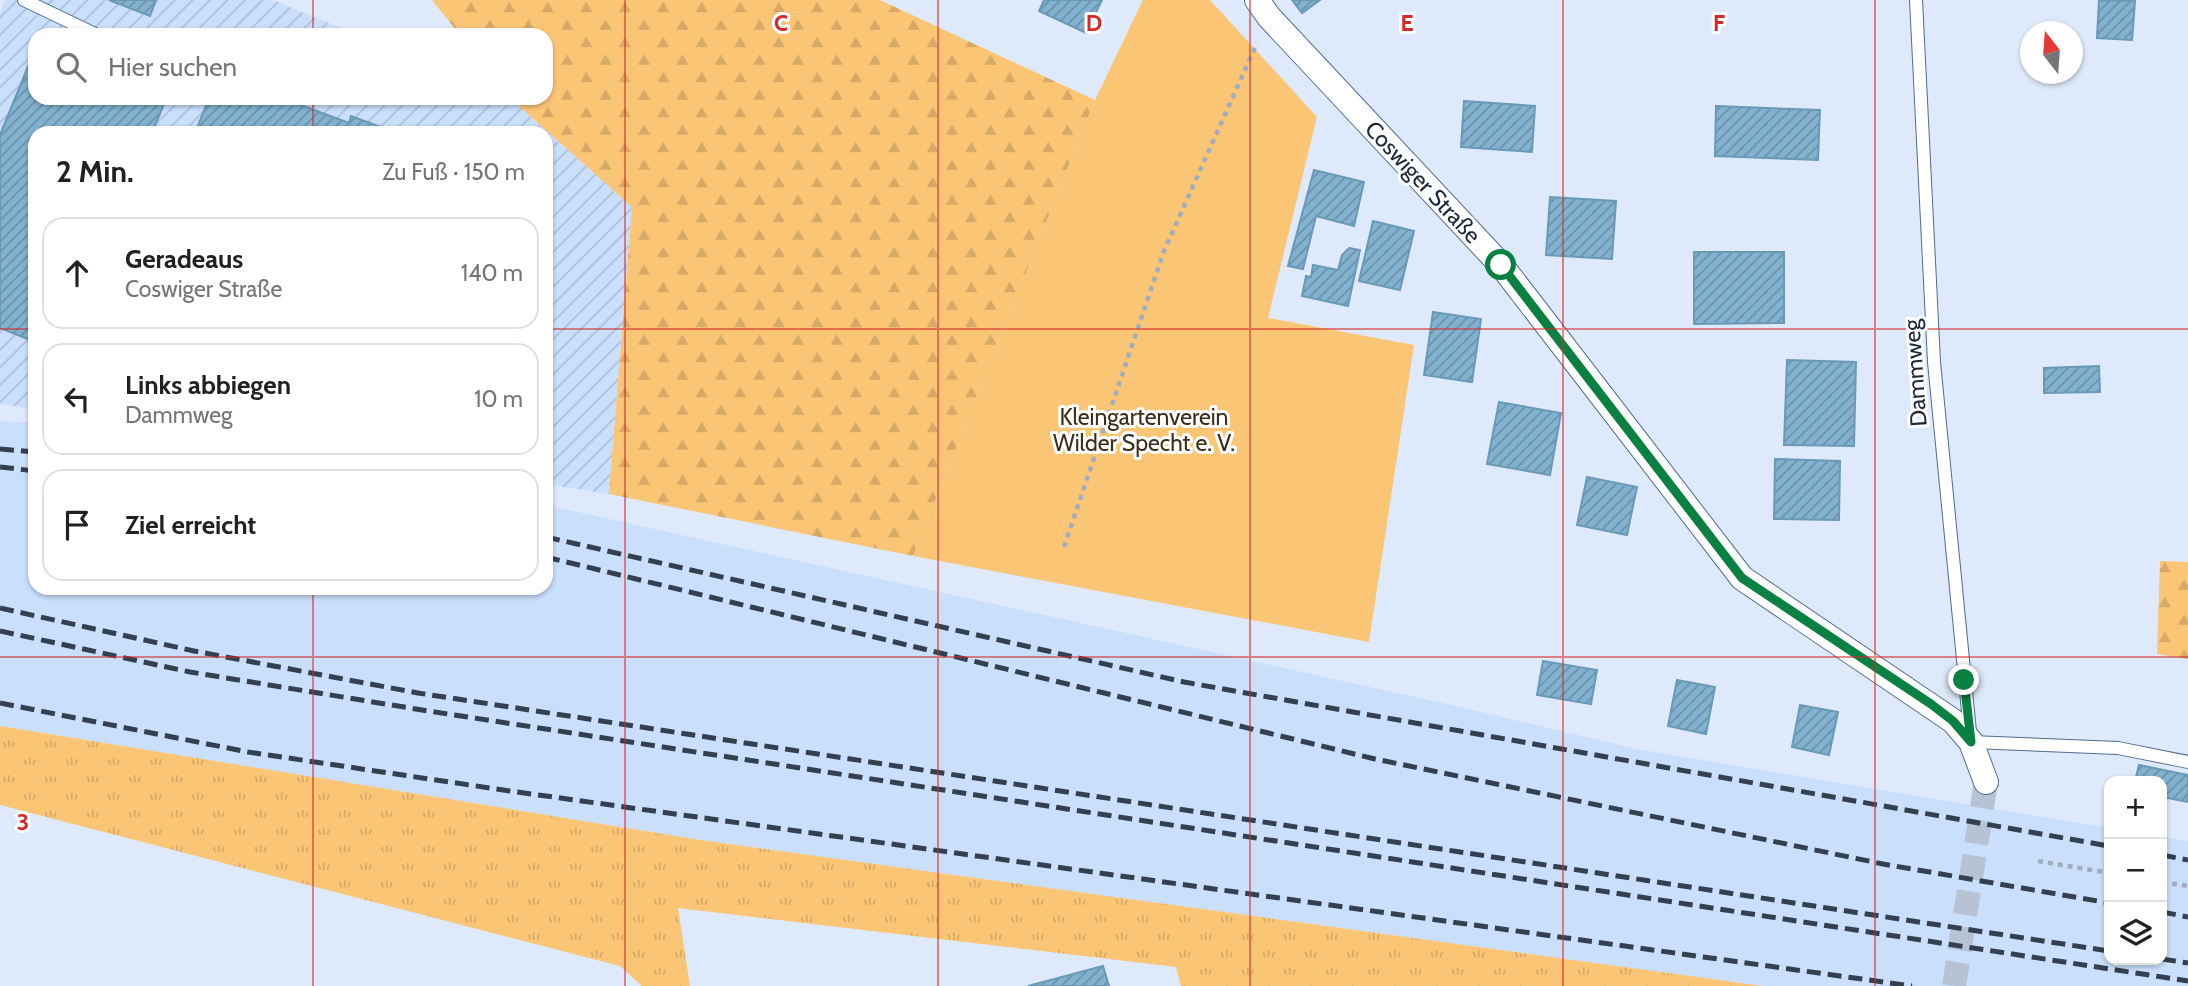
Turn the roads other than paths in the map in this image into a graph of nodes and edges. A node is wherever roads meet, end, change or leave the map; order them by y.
1 (24, 0) edge
2 (1916, 0) edge
3 (1263, 8) edge
4 (82, 28) edge
5 (1971, 742) junction
6 (2188, 762) edge
7 (1986, 782) tunnel mouth

1 - 4 lane
2 - 5 lane, Dammweg
3 - 5 street, Coswiger Straße
5 - 6 lane
5 - 7 street, Coswiger Straße

